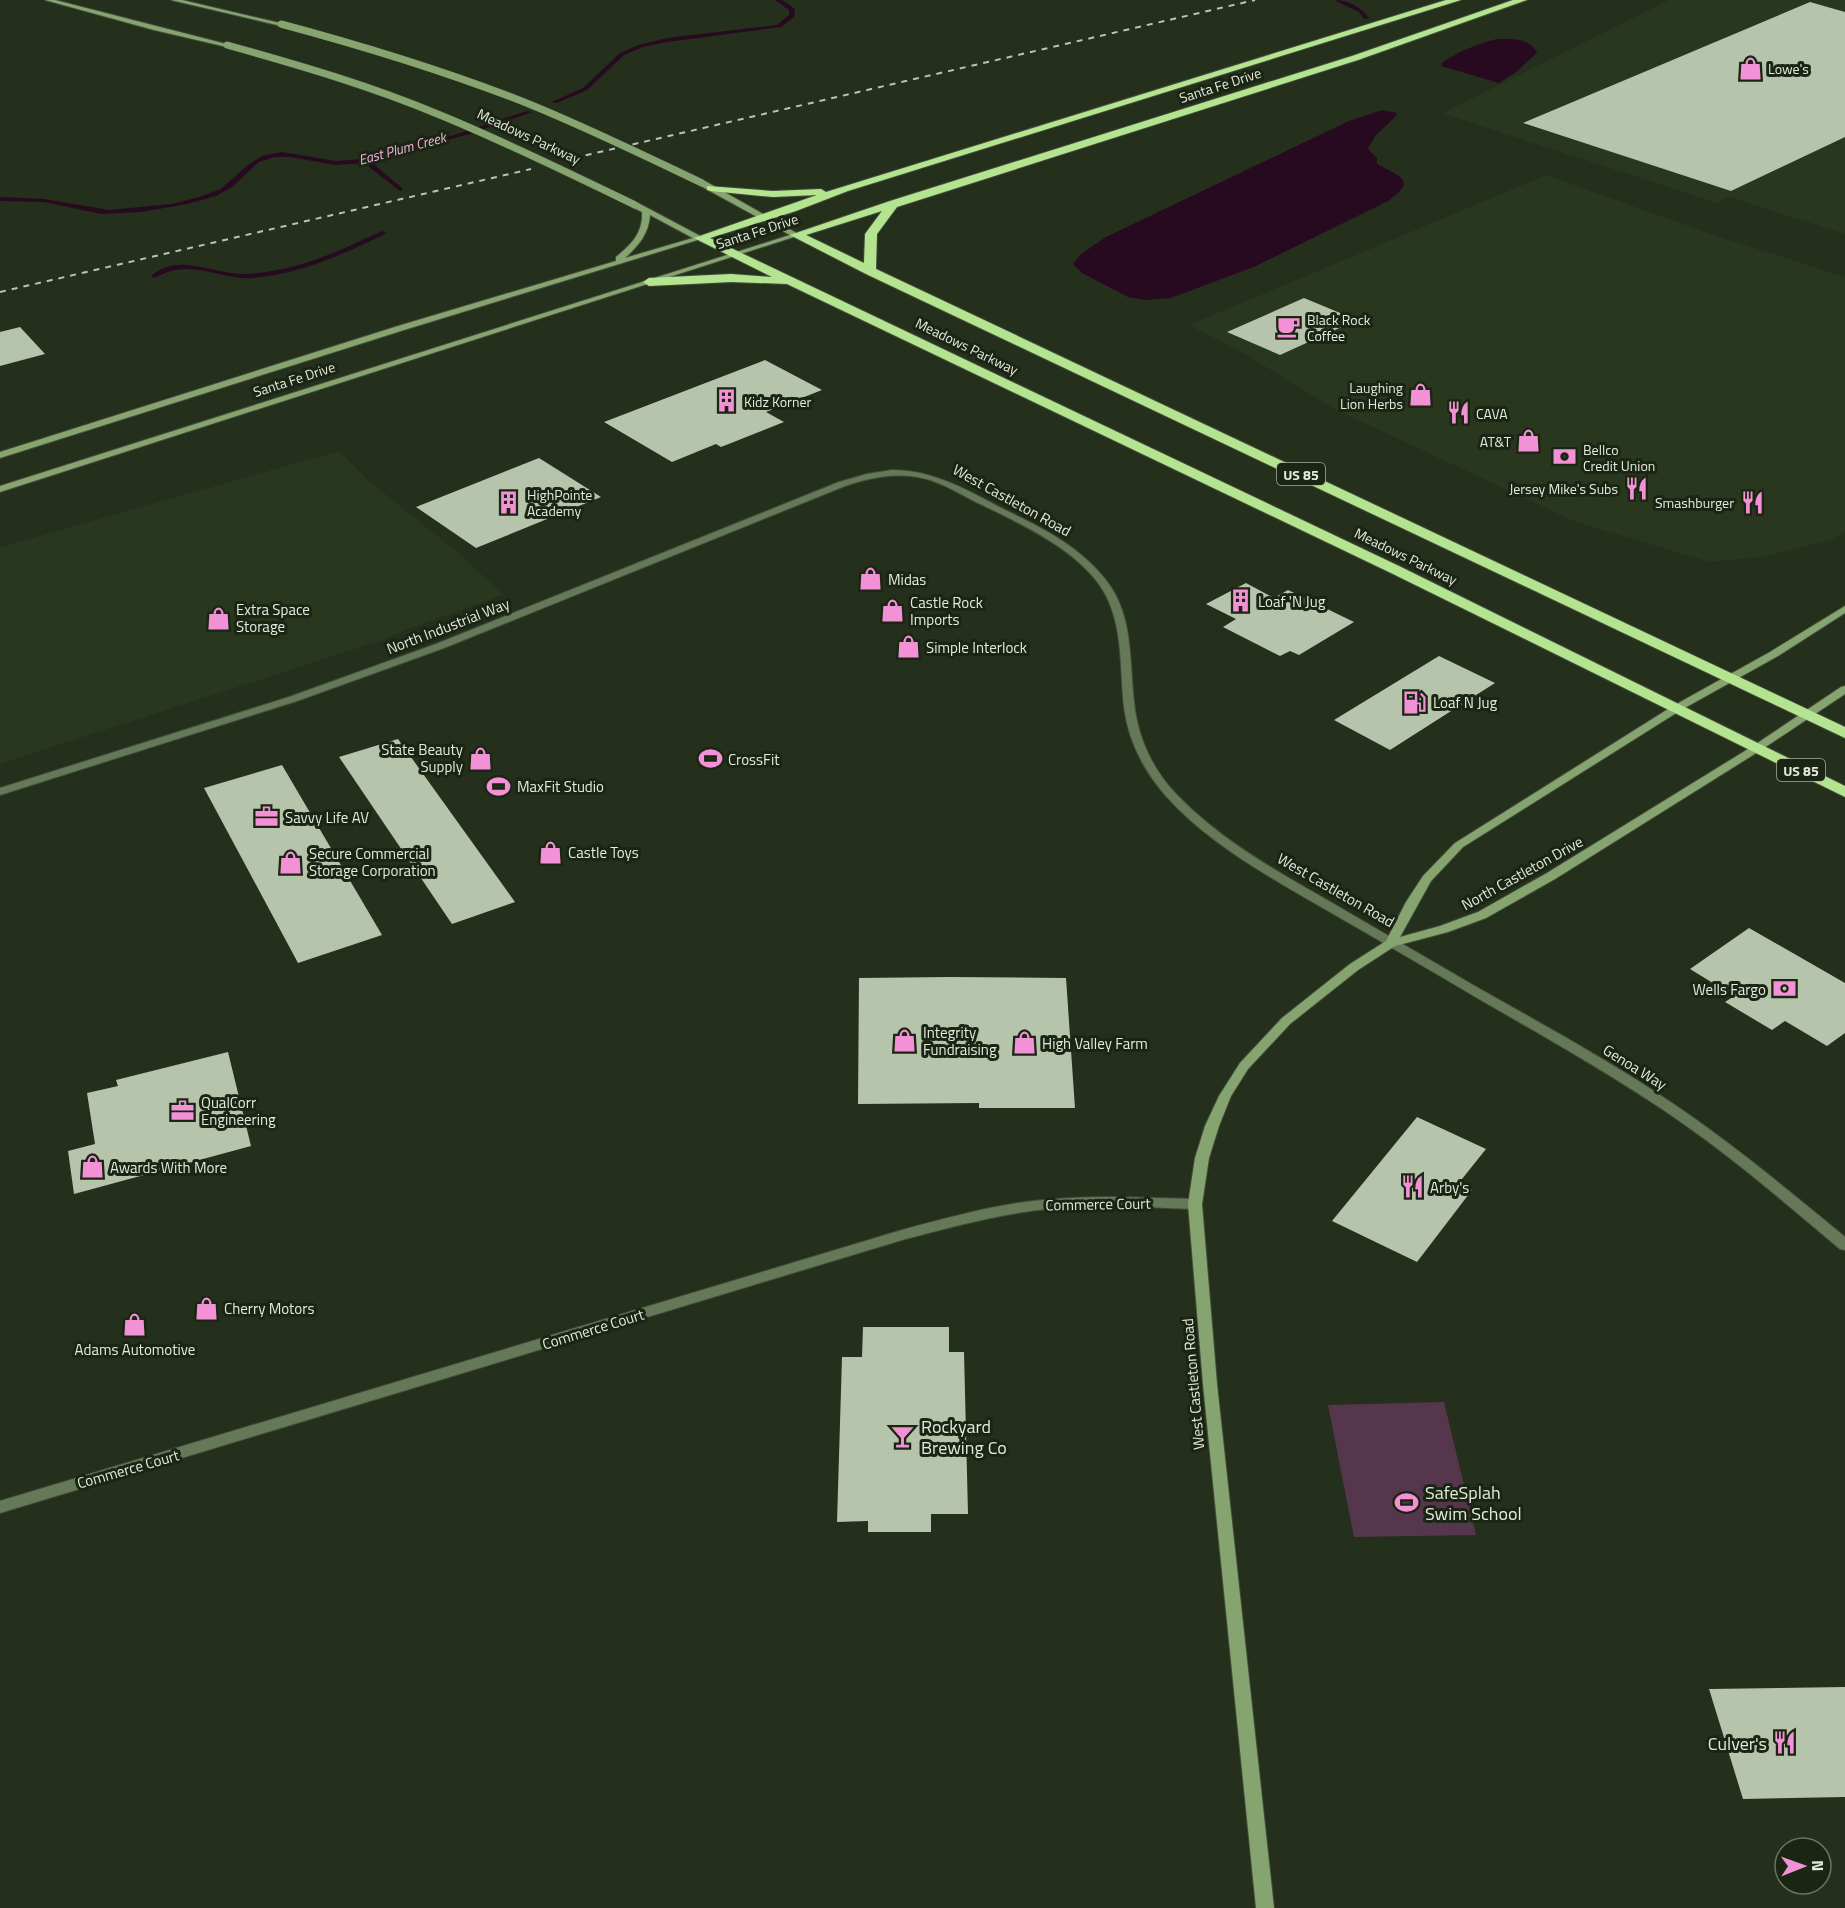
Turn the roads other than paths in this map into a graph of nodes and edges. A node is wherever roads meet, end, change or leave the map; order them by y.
1 (48, 0) edge
2 (174, 0) edge
3 (1456, 0) edge
4 (1522, 0) edge
5 (707, 185) junction
6 (843, 189) junction
7 (895, 202) junction
8 (646, 211) junction
9 (763, 218) junction
10 (796, 234) junction
11 (700, 238) junction
12 (735, 254) junction
13 (615, 263) junction
14 (870, 272) junction
15 (649, 282) junction
16 (797, 283) junction
17 (0, 455) edge
18 (900, 471) joint
19 (0, 489) edge
20 (1845, 609) edge
21 (1731, 678) junction
22 (1845, 688) edge
23 (1677, 708) junction
24 (1807, 715) junction
25 (1845, 733) edge
26 (1757, 748) junction
27 (0, 792) edge
28 (1845, 792) edge
29 (1390, 943) junction
30 (1195, 1204) junction
31 (1845, 1245) edge
32 (0, 1507) edge
33 (1265, 1908) edge

1 - 8 main road, Meadows Parkway, bridge
2 - 5 main road, Meadows Parkway, bridge
3 - 6 highway, Santa Fe Drive
4 - 7 highway, Santa Fe Drive
5 - 6 highway
5 - 9 main road, Meadows Parkway
6 - 9 highway, Santa Fe Drive
7 - 10 highway, Santa Fe Drive
7 - 14 highway
8 - 11 main road, Meadows Parkway
8 - 13 main road
9 - 10 main road, Meadows Parkway
9 - 11 highway, Santa Fe Drive
10 - 12 main road, Santa Fe Drive
10 - 14 highway, Meadows Parkway
11 - 12 highway, Meadows Parkway / US 85
11 - 13 main road, Santa Fe Drive
12 - 15 main road, Santa Fe Drive
12 - 16 highway, Meadows Parkway / US 85
13 - 17 main road, Santa Fe Drive
14 - 21 highway, Meadows Parkway / US 85
15 - 16 highway
15 - 19 main road, Santa Fe Drive
16 - 23 highway, Meadows Parkway / US 85
18 - 27 street, North Industrial Way
18 - 29 street, West Castleton Road
20 - 21 main road
21 - 23 main road
21 - 24 highway, Meadows Parkway / US 85
22 - 24 main road, North Castleton Drive
23 - 26 highway, Meadows Parkway / US 85
23 - 29 main road
24 - 25 highway, Meadows Parkway / US 85
24 - 26 main road, North Castleton Drive
26 - 28 highway, Meadows Parkway / US 85
26 - 29 main road, North Castleton Drive
29 - 30 main road, West Castleton Road
29 - 31 street, Genoa Way
30 - 32 street, Commerce Court
30 - 33 main road, West Castleton Road

